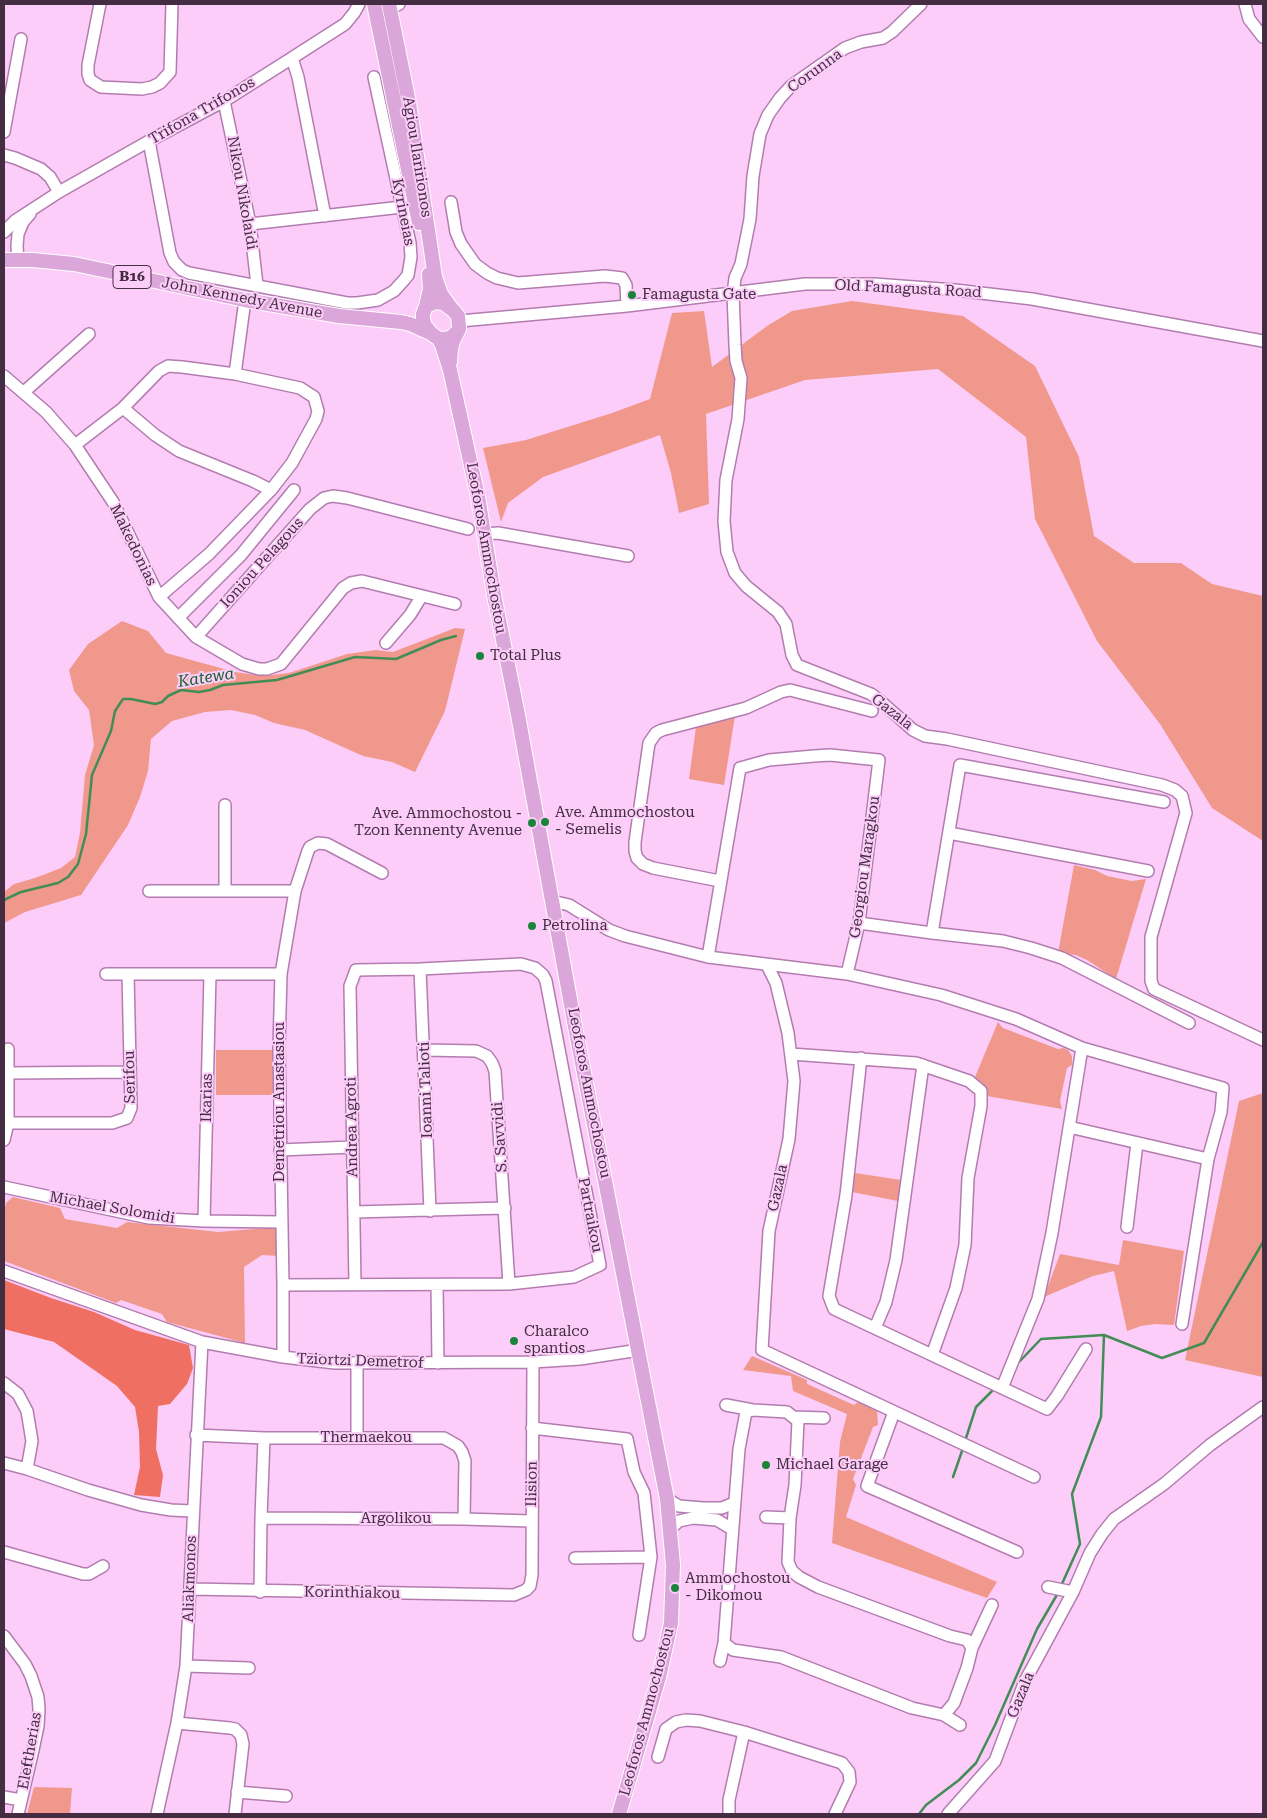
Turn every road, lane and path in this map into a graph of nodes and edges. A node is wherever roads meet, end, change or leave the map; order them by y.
1 (100, 4) edge
2 (172, 4) edge
3 (359, 4) edge
4 (920, 4) edge
5 (1245, 4) edge
6 (392, 5) edge
7 (375, 10) edge
8 (1263, 37) edge
9 (21, 39) dead end
10 (292, 58) junction
11 (374, 77) dead end
12 (224, 101) junction
13 (4, 132) edge
14 (149, 141) junction
15 (4, 156) edge
16 (59, 192) junction
17 (451, 202) dead end
18 (402, 207) junction
19 (36, 208) junction
20 (325, 216) junction
21 (250, 224) junction
22 (4, 232) edge
23 (4, 260) edge
24 (18, 260) junction
25 (4, 267) edge
26 (257, 285) junction
27 (733, 294) junction
28 (245, 300) junction
29 (627, 306) junction
30 (425, 307) junction
31 (451, 308) junction
32 (391, 321) junction
33 (458, 327) junction
34 (89, 334) dead end
35 (435, 336) junction
36 (1263, 340) edge
37 (450, 370) junction
38 (235, 374) junction
39 (4, 376) edge
40 (24, 392) junction
41 (123, 408) junction
42 (75, 444) junction
43 (271, 490) junction
44 (294, 490) dead end
45 (468, 529) dead end
46 (484, 534) junction
47 (628, 556) dead end
48 (159, 597) junction
49 (421, 597) junction
50 (455, 604) dead end
51 (178, 618) junction
52 (196, 637) junction
53 (386, 644) dead end
54 (872, 711) dead end
55 (1164, 802) dead end
56 (225, 805) dead end
57 (949, 833) junction
58 (1148, 871) dead end
59 (382, 873) dead end
60 (720, 881) junction
61 (149, 891) dead end
62 (225, 891) junction
63 (295, 891) junction
64 (552, 901) junction
65 (859, 923) junction
66 (932, 933) junction
67 (708, 957) junction
68 (767, 965) junction
69 (420, 969) junction
70 (106, 974) dead end
71 (128, 974) junction
72 (210, 974) junction
73 (282, 974) junction
74 (847, 974) junction
75 (1189, 1023) dead end
76 (1263, 1040) edge
77 (1082, 1048) junction
78 (8, 1049) dead end
79 (425, 1050) junction
80 (791, 1054) junction
81 (861, 1058) junction
82 (923, 1066) junction
83 (130, 1072) junction
84 (8, 1073) junction
85 (8, 1123) junction
86 (1069, 1127) junction
87 (4, 1140) edge
88 (1137, 1143) junction
89 (352, 1148) junction
90 (280, 1150) junction
91 (1208, 1159) junction
92 (4, 1187) edge
93 (504, 1208) junction
94 (430, 1211) junction
95 (354, 1212) junction
96 (204, 1221) junction
97 (281, 1222) junction
98 (1126, 1228) dead end
99 (4, 1271) edge
100 (355, 1284) junction
101 (508, 1284) junction
102 (284, 1285) junction
103 (437, 1285) junction
104 (1182, 1324) dead end
105 (875, 1328) junction
106 (202, 1342) junction
107 (1086, 1349) dead end
108 (639, 1350) junction
109 (932, 1355) junction
110 (282, 1357) junction
111 (533, 1362) junction
112 (357, 1363) junction
113 (438, 1363) junction
114 (4, 1383) edge
115 (1002, 1388) junction
116 (726, 1406) dead end
117 (1263, 1406) edge
118 (752, 1410) junction
119 (894, 1412) junction
120 (794, 1417) junction
121 (824, 1418) dead end
122 (532, 1428) junction
123 (196, 1435) junction
124 (264, 1438) junction
125 (357, 1438) junction
126 (4, 1463) edge
127 (27, 1469) junction
128 (1034, 1477) dead end
129 (667, 1498) junction
130 (734, 1503) junction
131 (192, 1511) junction
132 (766, 1517) dead end
133 (261, 1518) junction
134 (790, 1518) junction
135 (464, 1519) junction
136 (531, 1521) junction
137 (671, 1528) junction
138 (732, 1529) junction
139 (4, 1552) edge
140 (1017, 1552) dead end
141 (651, 1557) junction
142 (575, 1558) dead end
143 (103, 1566) dead end
144 (1048, 1587) dead end
145 (190, 1589) junction
146 (260, 1592) junction
147 (1073, 1592) junction
148 (514, 1595) joint
149 (992, 1605) dead end
150 (639, 1635) dead end
151 (4, 1636) edge
152 (724, 1643) junction
153 (972, 1648) junction
154 (720, 1661) dead end
155 (186, 1666) junction
156 (249, 1668) dead end
157 (944, 1715) junction
158 (176, 1723) junction
159 (960, 1725) dead end
160 (744, 1732) junction
161 (658, 1757) dead end
162 (237, 1792) junction
163 (286, 1796) dead end
164 (4, 1797) edge
165 (21, 1800) junction
166 (18, 1814) edge
167 (157, 1814) edge
168 (235, 1814) edge
169 (619, 1814) edge
170 (728, 1814) edge
171 (835, 1814) edge
172 (948, 1814) edge

1 - 2 street
3 - 10 street, Trifona Trifonos
4 - 27 street, Corunna
5 - 8 street
6 - 7 street
6 - 31 main road, Agiou Ilaririonos
7 - 30 main road, Agiou Ilaririonos
9 - 13 street
10 - 12 street, Trifona Trifonos
10 - 20 street
11 - 18 street, Kyrineias
12 - 14 street, Trifona Trifonos
12 - 21 street, Nikou Nikolaidi
14 - 16 street, Trifona Trifonos
14 - 26 street, Kyrineias
15 - 16 street
16 - 19 street, Trifona Trifonos
17 - 29 street
18 - 20 street
18 - 26 street, Kyrineias
19 - 22 street, Trifona Trifonos
19 - 24 street, Trifona Trifonos
20 - 21 street
21 - 26 street, Nikou Nikolaidi
23 - 24 main road, John Kennedy Avenue / B16
23 - 25 street
24 - 28 main road, John Kennedy Avenue / B16
27 - 29 street, Old Famagusta Road
27 - 36 street, Old Famagusta Road
27 - 76 street, Gazala
28 - 32 main road, John Kennedy Avenue / B16
28 - 38 street
29 - 33 street, Old Famagusta Road
30 - 31 main road
30 - 32 main road, John Kennedy Avenue / B16
30 - 35 main road
31 - 33 main road
32 - 35 main road, John Kennedy Avenue / B16
33 - 35 main road
33 - 37 main road, Leoforos Ammochostou
34 - 40 street
35 - 37 main road, Leoforos Ammochostou
37 - 46 main road, Leoforos Ammochostou
38 - 41 street
38 - 43 street
39 - 40 street, Makedonias
40 - 42 street, Makedonias
41 - 42 street
41 - 43 street
42 - 48 street, Makedonias
43 - 48 street
44 - 51 street
45 - 52 street, Ioniou Pelagous
46 - 47 street
46 - 64 main road, Leoforos Ammochostou
48 - 51 street, Makedonias
49 - 50 street
49 - 52 street, Makedonias
49 - 53 street
51 - 52 street, Makedonias
54 - 60 street
55 - 57 street
56 - 62 street
57 - 58 street
57 - 66 street
59 - 63 street, Demetriou Anastasiou
60 - 65 street, Georgiou Maragkou
60 - 67 street
61 - 62 street
62 - 63 street
63 - 73 street, Demetriou Anastasiou
64 - 67 street
64 - 108 main road, Leoforos Ammochostou
65 - 66 street
65 - 74 street, Georgiou Maragkou
66 - 75 street
67 - 68 street
68 - 74 street
68 - 80 street, Gazala
69 - 79 street, Ioanni Talioti
69 - 89 street, Andrea Agroti
69 - 101 street, Partraikou
70 - 71 street
71 - 72 street
71 - 83 street, Serifou
72 - 73 street
72 - 96 street, Ikarias
73 - 90 street, Demetriou Anastasiou
74 - 77 street
77 - 86 street
77 - 91 street
78 - 84 street
79 - 93 street, S. Savvidi
79 - 94 street, Ioanni Talioti
80 - 81 street
80 - 119 street, Gazala
81 - 82 street
81 - 105 street
82 - 105 street
82 - 109 street
83 - 84 street
83 - 85 street, Serifou
84 - 85 street
85 - 87 street
86 - 88 street
86 - 115 street
88 - 91 street
88 - 98 street
89 - 90 street
89 - 95 street, Andrea Agroti
90 - 97 street, Demetriou Anastasiou
91 - 104 street
92 - 96 street, Michael Solomidi
93 - 94 street
93 - 101 street, S. Savvidi
94 - 95 street
95 - 100 street, Andrea Agroti
96 - 97 street, Michael Solomidi
97 - 102 street, Demetriou Anastasiou
99 - 106 street, Tziortzi Demetrof
100 - 102 street, Partraikou
100 - 103 street, Partraikou
101 - 103 street, Partraikou
102 - 110 street, Demetriou Anastasiou
103 - 113 street
105 - 109 street
106 - 110 street, Tziortzi Demetrof
106 - 123 street, Aliakmonos
107 - 115 street
108 - 111 street, Tziortzi Demetrof
108 - 129 main road, Leoforos Ammochostou
109 - 115 street
110 - 112 street, Tziortzi Demetrof
111 - 113 street, Tziortzi Demetrof
111 - 122 street, Ilision
112 - 113 street, Tziortzi Demetrof
112 - 125 street
114 - 127 street
116 - 118 street
117 - 147 street, Gazala
118 - 120 street
118 - 130 street
119 - 128 street
119 - 140 street
120 - 121 street
120 - 134 street
122 - 136 street, Ilision
122 - 141 street
123 - 124 street, Thermaekou
123 - 131 street, Aliakmonos
124 - 125 street, Thermaekou
124 - 133 street
125 - 135 street, Thermaekou
126 - 127 street
127 - 131 street
129 - 130 street
129 - 137 main road, Leoforos Ammochostou
130 - 138 street
131 - 145 street, Aliakmonos
132 - 134 street
133 - 135 street, Argolikou
133 - 146 street
134 - 153 street
135 - 136 street, Argolikou
136 - 148 street, Ilision
137 - 138 street
137 - 169 main road, Leoforos Ammochostou
138 - 152 street
139 - 143 street
141 - 142 street
141 - 150 street
144 - 147 street
145 - 146 street, Korinthiakou
145 - 155 street, Aliakmonos
146 - 148 street, Korinthiakou
147 - 172 street, Gazala
149 - 153 street
151 - 165 street, Eleftherias
152 - 154 street
152 - 157 street
153 - 157 street
155 - 156 street
155 - 158 street, Aliakmonos
157 - 159 street
158 - 162 street
158 - 167 street, Aliakmonos
160 - 161 street
160 - 170 street
160 - 171 street
162 - 163 street
162 - 168 street
164 - 165 street
165 - 166 street, Eleftherias

